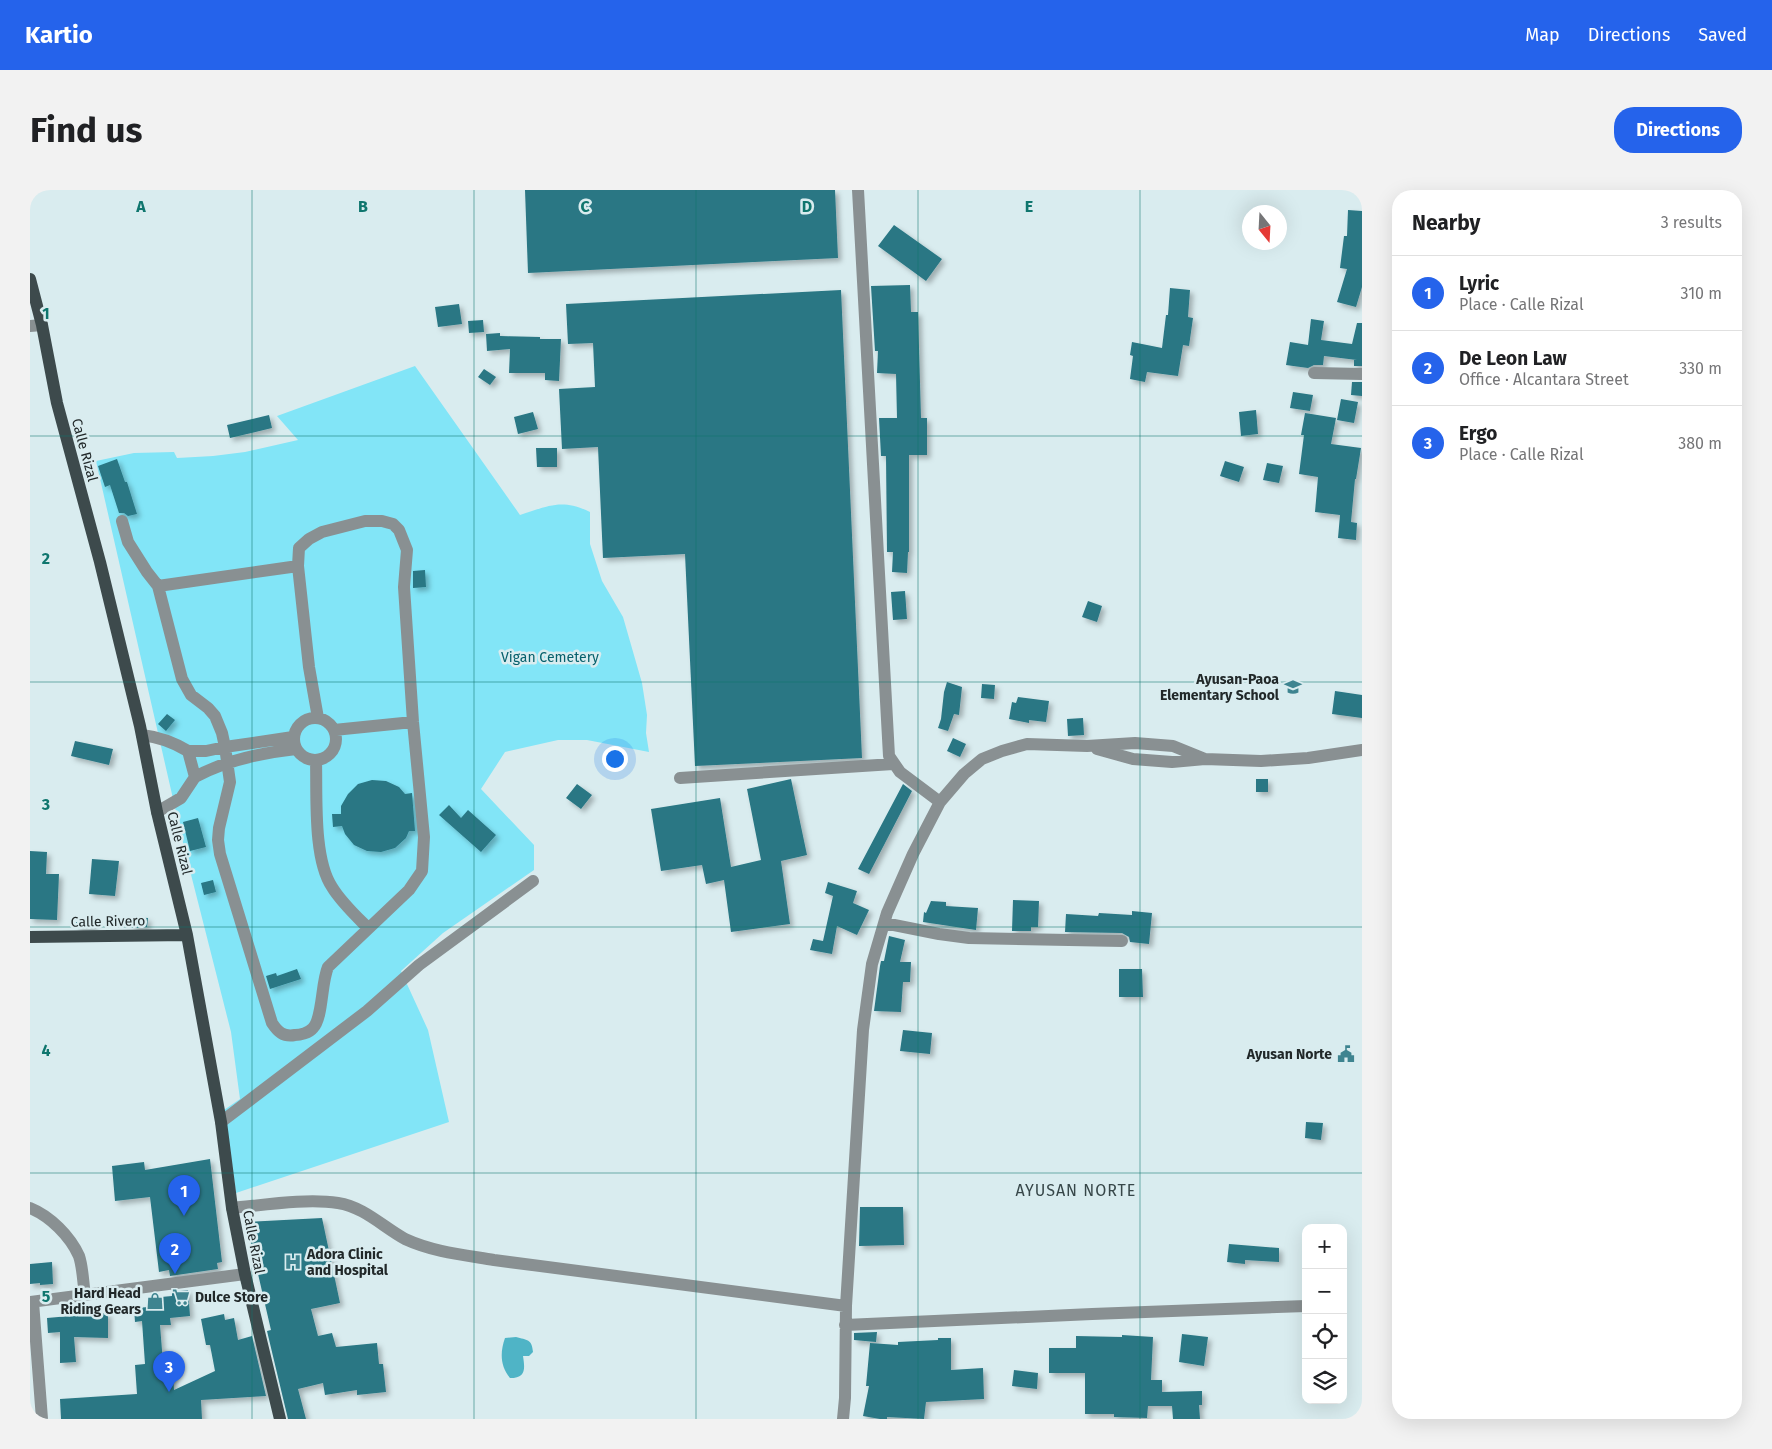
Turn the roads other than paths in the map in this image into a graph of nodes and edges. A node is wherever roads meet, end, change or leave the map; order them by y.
1 (858, 190) edge
2 (30, 279) edge
3 (36, 326) edge
4 (1314, 373) dead end
5 (1362, 374) edge
6 (122, 521) dead end
7 (298, 566) junction
8 (158, 586) junction
9 (318, 718) junction
10 (413, 722) junction
11 (334, 730) junction
12 (142, 735) junction
13 (294, 743) junction
14 (1086, 746) junction
15 (224, 747) junction
16 (1362, 750) edge
17 (188, 751) junction
18 (1204, 759) junction
19 (316, 761) junction
20 (227, 764) junction
21 (893, 764) junction
22 (195, 777) junction
23 (680, 778) dead end
24 (940, 802) junction
25 (156, 812) junction
26 (533, 880) dead end
27 (884, 923) junction
28 (368, 928) junction
29 (187, 935) junction
30 (30, 937) edge
31 (1122, 942) dead end
32 (220, 1122) junction
33 (30, 1208) edge
34 (232, 1208) junction
35 (245, 1274) junction
36 (85, 1295) junction
37 (32, 1302) edge
38 (846, 1306) junction
39 (1302, 1306) edge
40 (845, 1325) junction
41 (42, 1419) edge
42 (280, 1419) edge
43 (843, 1419) edge

1 - 21 street
2 - 3 main road, Calle Rizal
3 - 12 main road, Calle Rizal
4 - 5 street
6 - 8 street
7 - 8 street
7 - 9 street
7 - 10 street
8 - 15 street
9 - 11 street
9 - 13 street
10 - 11 street
10 - 28 street
11 - 19 street
12 - 17 street
12 - 25 main road, Calle Rizal
13 - 15 street
13 - 19 street
13 - 20 street
14 - 18 street
14 - 18 street
14 - 24 street
15 - 17 street
15 - 20 street
16 - 18 street
17 - 22 street
19 - 28 street
20 - 22 street
20 - 28 street
21 - 23 street
21 - 24 street
22 - 25 street
24 - 27 street
25 - 29 main road, Calle Rizal
26 - 32 street
27 - 31 street
27 - 38 street
29 - 30 main road, Calle Rivero
29 - 32 main road, Calle Rizal
32 - 34 main road, Calle Rizal
33 - 36 street
34 - 35 main road, Calle Rizal
34 - 38 street
35 - 36 street
35 - 42 main road, Calle Rizal
36 - 37 street
37 - 41 street
38 - 40 street
39 - 40 street
40 - 43 street

